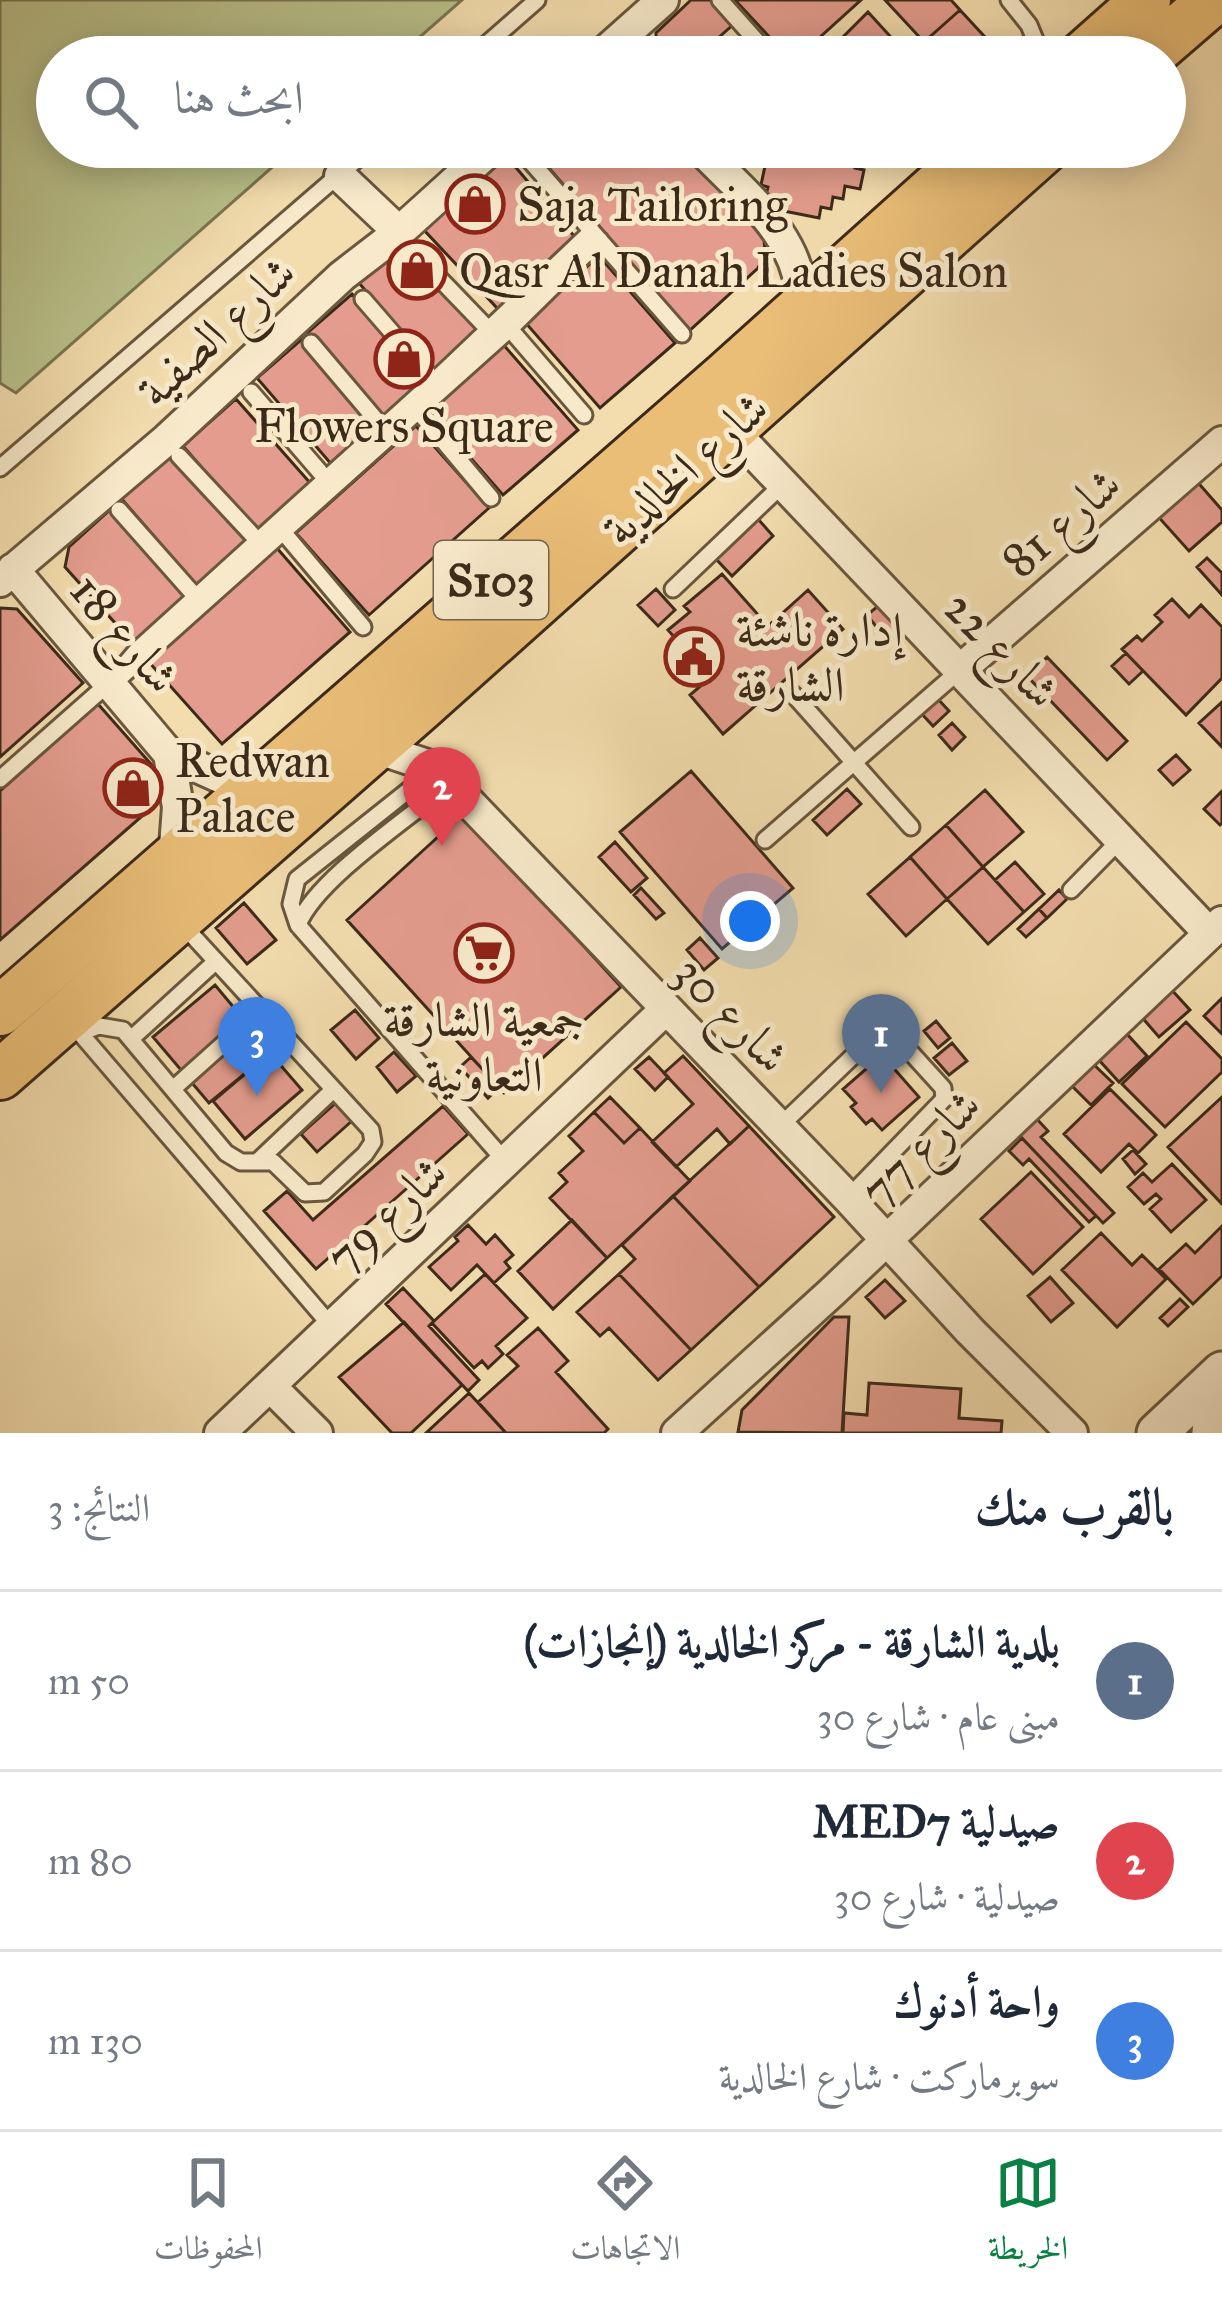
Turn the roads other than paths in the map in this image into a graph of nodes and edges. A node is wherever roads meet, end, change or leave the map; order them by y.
1 (537, 0) edge
2 (663, 0) edge
3 (720, 0) edge
4 (1009, 0) edge
5 (1146, 0) edge
6 (1213, 0) edge
7 (1222, 15) edge
8 (496, 36) edge
9 (626, 36) edge
10 (752, 36) edge
11 (1033, 36) edge
12 (1106, 36) edge
13 (1172, 36) edge
14 (1186, 39) edge
15 (349, 168) edge
16 (474, 168) edge
17 (537, 168) edge
18 (719, 168) edge
19 (957, 168) edge
20 (1022, 168) edge
21 (340, 176) junction
22 (596, 235) junction
23 (406, 241) junction
24 (788, 242) junction
25 (851, 262) junction
26 (363, 299) dead end
27 (802, 307) junction
28 (510, 329) junction
29 (490, 330) junction
30 (682, 334) dead end
31 (311, 343) dead end
32 (434, 381) junction
33 (251, 392) dead end
34 (418, 412) junction
35 (584, 416) dead end
36 (383, 428) junction
37 (730, 428) junction
38 (1222, 442) edge
39 (179, 456) dead end
40 (0, 468) edge
41 (326, 479) junction
42 (783, 484) junction
43 (491, 498) dead end
44 (119, 510) dead end
45 (284, 533) junction
46 (258, 541) junction
47 (6, 575) edge
48 (673, 590) dead end
49 (196, 597) junction
50 (363, 627) dead end
51 (960, 670) junction
52 (109, 683) junction
53 (793, 694) dead end
54 (421, 706) junction
55 (373, 747) junction
56 (169, 754) junction
57 (853, 760) junction
58 (444, 776) junction
59 (0, 779) edge
60 (251, 791) junction
61 (911, 827) dead end
62 (1121, 838) junction
63 (765, 840) dead end
64 (174, 860) junction
65 (1071, 890) dead end
66 (177, 919) junction
67 (298, 925) junction
68 (1215, 927) edge
69 (214, 962) junction
70 (665, 1010) junction
71 (0, 1011) edge
72 (259, 1012) junction
73 (80, 1033) junction
74 (132, 1038) junction
75 (0, 1075) edge
76 (174, 1088) junction
77 (333, 1090) junction
78 (0, 1103) edge
79 (779, 1127) junction
80 (259, 1160) junction
81 (507, 1163) junction
82 (848, 1198) junction
83 (887, 1240) junction
84 (332, 1327) junction
85 (1222, 1372) edge
86 (271, 1386) junction
87 (1222, 1402) edge
88 (1067, 1431) edge
89 (220, 1433) edge
90 (317, 1433) edge
91 (677, 1433) edge
92 (1157, 1433) edge
93 (1212, 1433) edge

1 - 8 lane
2 - 9 street
3 - 10 lane
4 - 11 lane
5 - 12 main road
6 - 13 main road
7 - 14 main road
15 - 21 lane
16 - 23 street, شارع الصفية
17 - 22 lane
18 - 24 street
19 - 25 main road, شارع الخالدية / S103
20 - 37 main road, شارع الخالدية / S103
21 - 23 street
21 - 40 lane
22 - 28 lane
22 - 29 lane
22 - 30 lane
23 - 29 lane
23 - 47 street, شارع الصفية
24 - 25 street
24 - 27 street
25 - 27 main road, شارع الخالدية / S103
26 - 32 lane
27 - 60 main road, شارع الخالدية / S103
28 - 34 lane
28 - 35 lane
29 - 32 lane
31 - 36 lane
32 - 36 lane
33 - 41 lane
34 - 43 lane
34 - 45 lane
36 - 41 lane
37 - 42 street, شارع 22
37 - 54 main road, شارع الخالدية / S103
38 - 51 street, شارع 81
39 - 46 lane
41 - 46 lane
42 - 48 lane
42 - 51 street, شارع 22
44 - 49 lane
45 - 50 lane
45 - 52 lane
46 - 49 lane
47 - 52 street, شارع 18
49 - 52 lane
51 - 57 lane
51 - 62 street, شارع 22
52 - 56 street, شارع 18
52 - 59 lane
53 - 57 lane
54 - 55 main road, شارع الخالدية / S103
54 - 58 street, شارع 30
55 - 58 street, شارع 30
55 - 66 main road, شارع الخالدية / S103
56 - 60 street, شارع 18
56 - 64 street, شارع 18
57 - 61 lane
57 - 63 lane
58 - 67 lane
58 - 67 lane
58 - 70 street, شارع 30
60 - 64 main road, شارع الخالدية / S103
62 - 65 lane
62 - 68 street, شارع 22
64 - 71 main road, شارع الخالدية / S103
66 - 69 lane
66 - 75 main road, شارع الخالدية / S103
67 - 81 lane
68 - 83 street, شارع 77
69 - 72 lane
69 - 74 lane
70 - 79 street, شارع 30
70 - 81 street, شارع 79
72 - 76 lane
72 - 77 lane
73 - 74 lane
73 - 78 street
73 - 84 lane
74 - 76 lane
76 - 80 lane
77 - 80 lane
77 - 80 lane
79 - 82 street, شارع 30
79 - 82 lane
81 - 84 street, شارع 79
82 - 83 street, شارع 30
83 - 88 street, شارع 30
83 - 91 street, شارع 77
84 - 86 street, شارع 79
85 - 92 street
86 - 89 street, شارع 79
86 - 90 street
87 - 93 street

